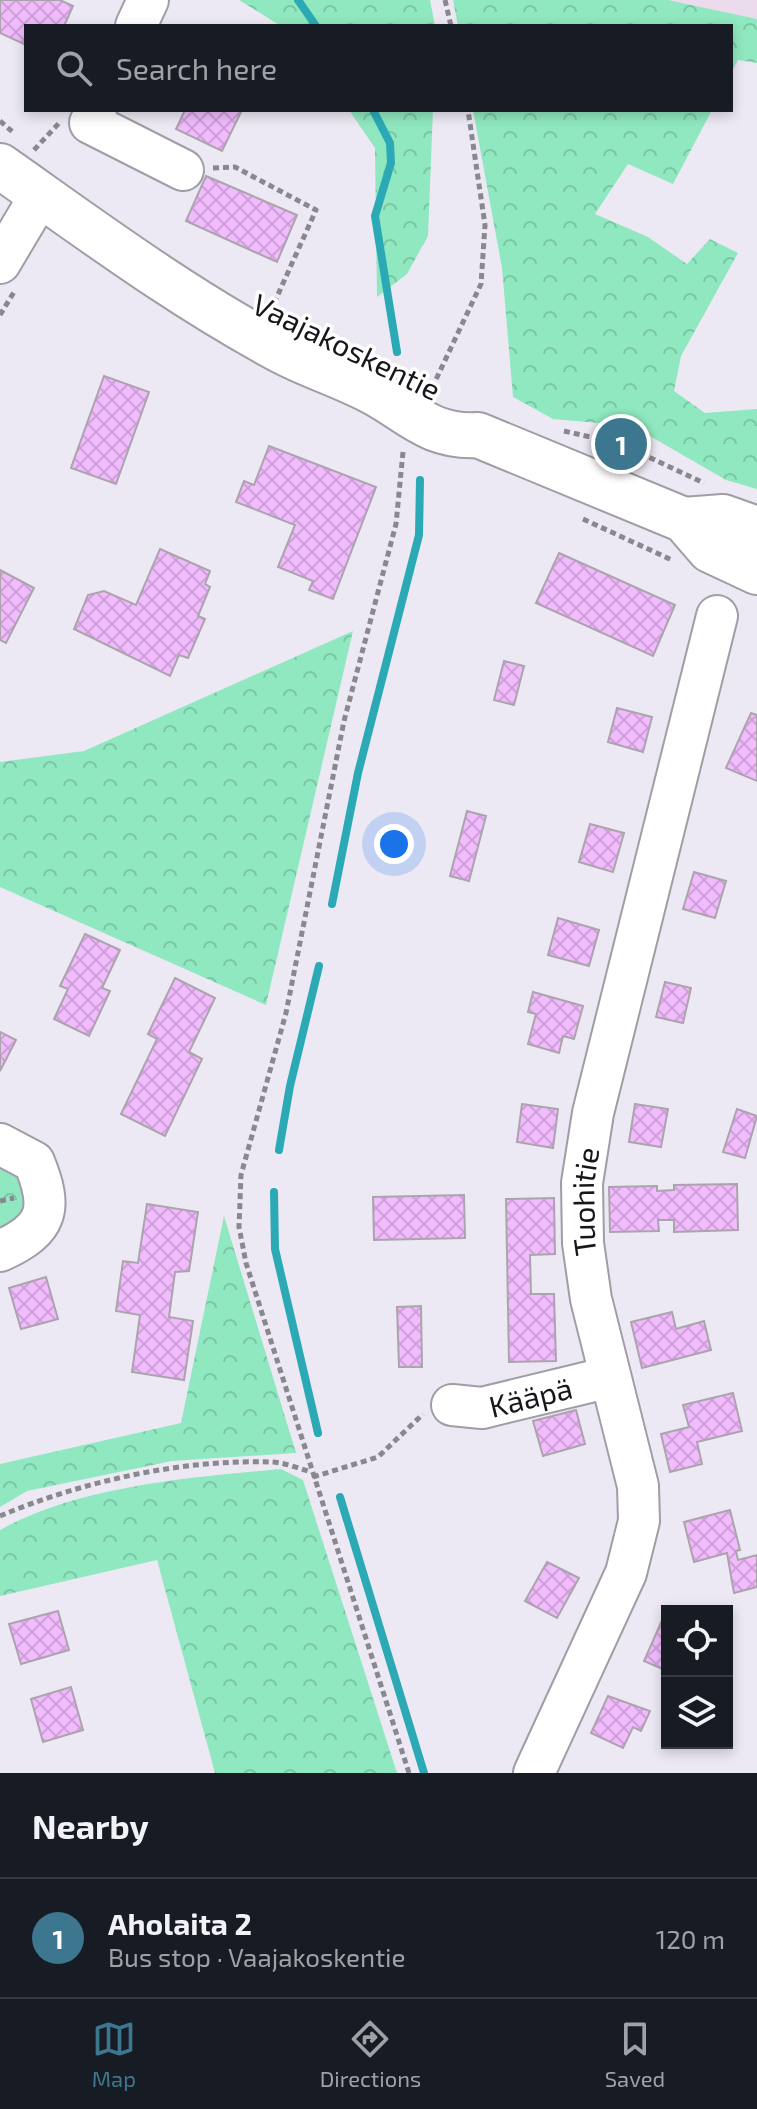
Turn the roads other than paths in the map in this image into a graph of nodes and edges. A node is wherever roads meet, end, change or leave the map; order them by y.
1 (148, 0) edge
2 (137, 24) edge
3 (79, 115) edge
4 (6, 138) edge
5 (183, 170) road end
6 (43, 177) junction
7 (0, 263) edge
8 (695, 502) junction
9 (757, 529) edge
10 (757, 572) edge
11 (717, 616) dead end
12 (0, 1144) edge
13 (0, 1251) edge
14 (610, 1377) junction
15 (452, 1405) road end
16 (534, 1773) edge

1 - 2 street
3 - 5 street
4 - 6 main road, Vaajakoskentie
6 - 7 street
6 - 8 main road, Vaajakoskentie
8 - 9 main road, Vaajakoskentie
8 - 10 main road, Vaajakoskentie
11 - 14 street, Tuohitie
12 - 13 street
14 - 15 street, Kääpä
14 - 16 street, Tuohitie

